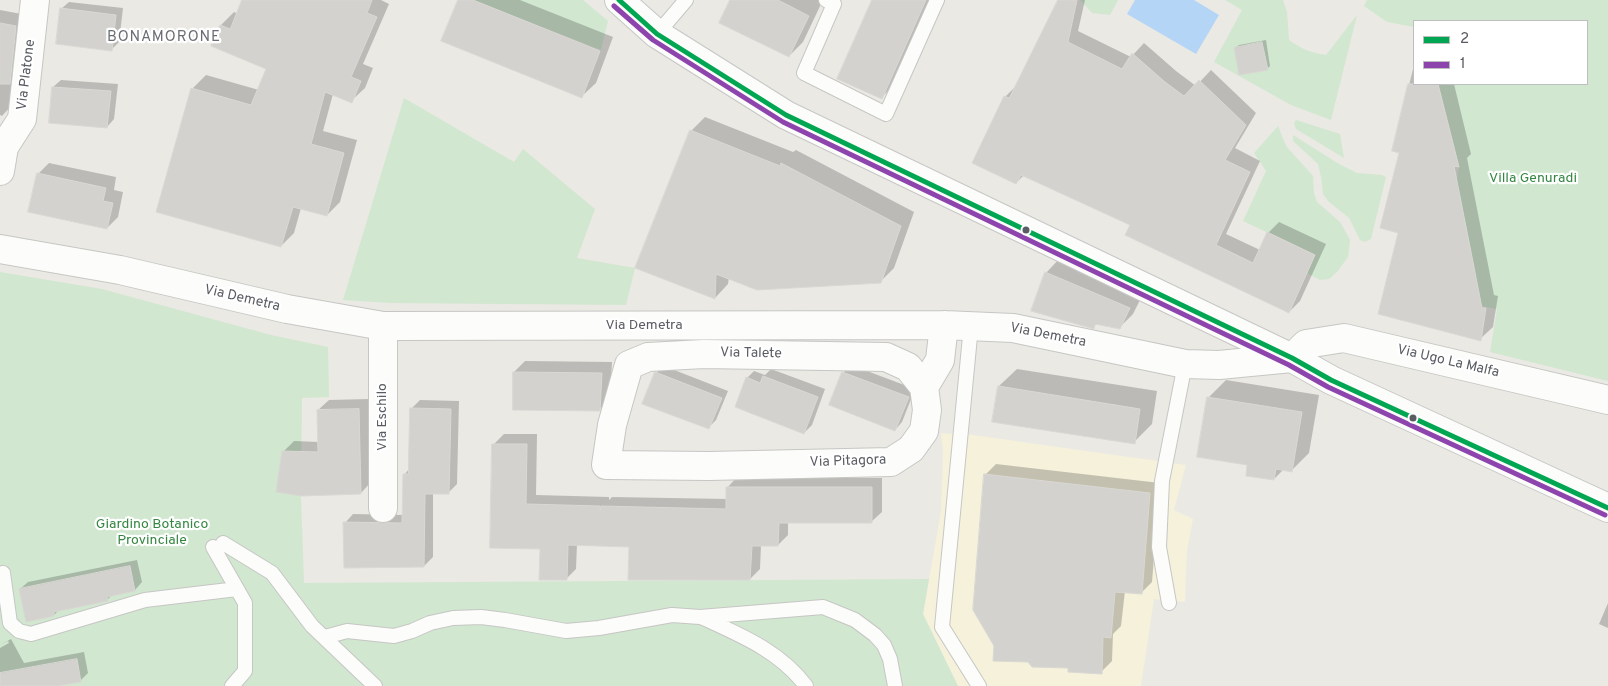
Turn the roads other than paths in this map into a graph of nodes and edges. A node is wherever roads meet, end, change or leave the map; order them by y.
1 (619, 0) edge
2 (686, 0) edge
3 (937, 0) edge
4 (30, 1) edge
5 (832, 1) edge
6 (657, 34) junction
7 (0, 171) edge
8 (0, 249) edge
9 (944, 325) junction
10 (383, 326) junction
11 (971, 326) junction
12 (1292, 358) junction
13 (1185, 364) junction
14 (924, 387) junction
15 (1608, 400) edge
16 (709, 466) joint
17 (383, 508) dead end
18 (1608, 508) edge
19 (3, 573) dead end
20 (237, 589) junction
21 (1169, 603) dead end
22 (700, 617) junction
23 (325, 637) junction
24 (232, 686) edge
25 (375, 686) edge
26 (806, 686) edge
27 (895, 686) edge
28 (979, 686) edge

1 - 6 street
2 - 6 lane
3 - 5 lane
4 - 7 street, Via Platone
6 - 12 street
8 - 10 street, Via Demetra
9 - 10 street, Via Demetra
9 - 11 street, Via Demetra
9 - 14 street
10 - 17 street, Via Eschilo
11 - 13 street, Via Demetra
11 - 28 lane
12 - 13 street, Via Demetra
12 - 15 street, Via Ugo La Malfa
12 - 18 street
13 - 21 lane
14 - 16 street, Via Pitagora
14 - 16 street, Via Talete
19 - 20 lane
20 - 23 lane
20 - 24 lane
22 - 23 lane
22 - 26 lane
22 - 27 lane
23 - 25 lane

